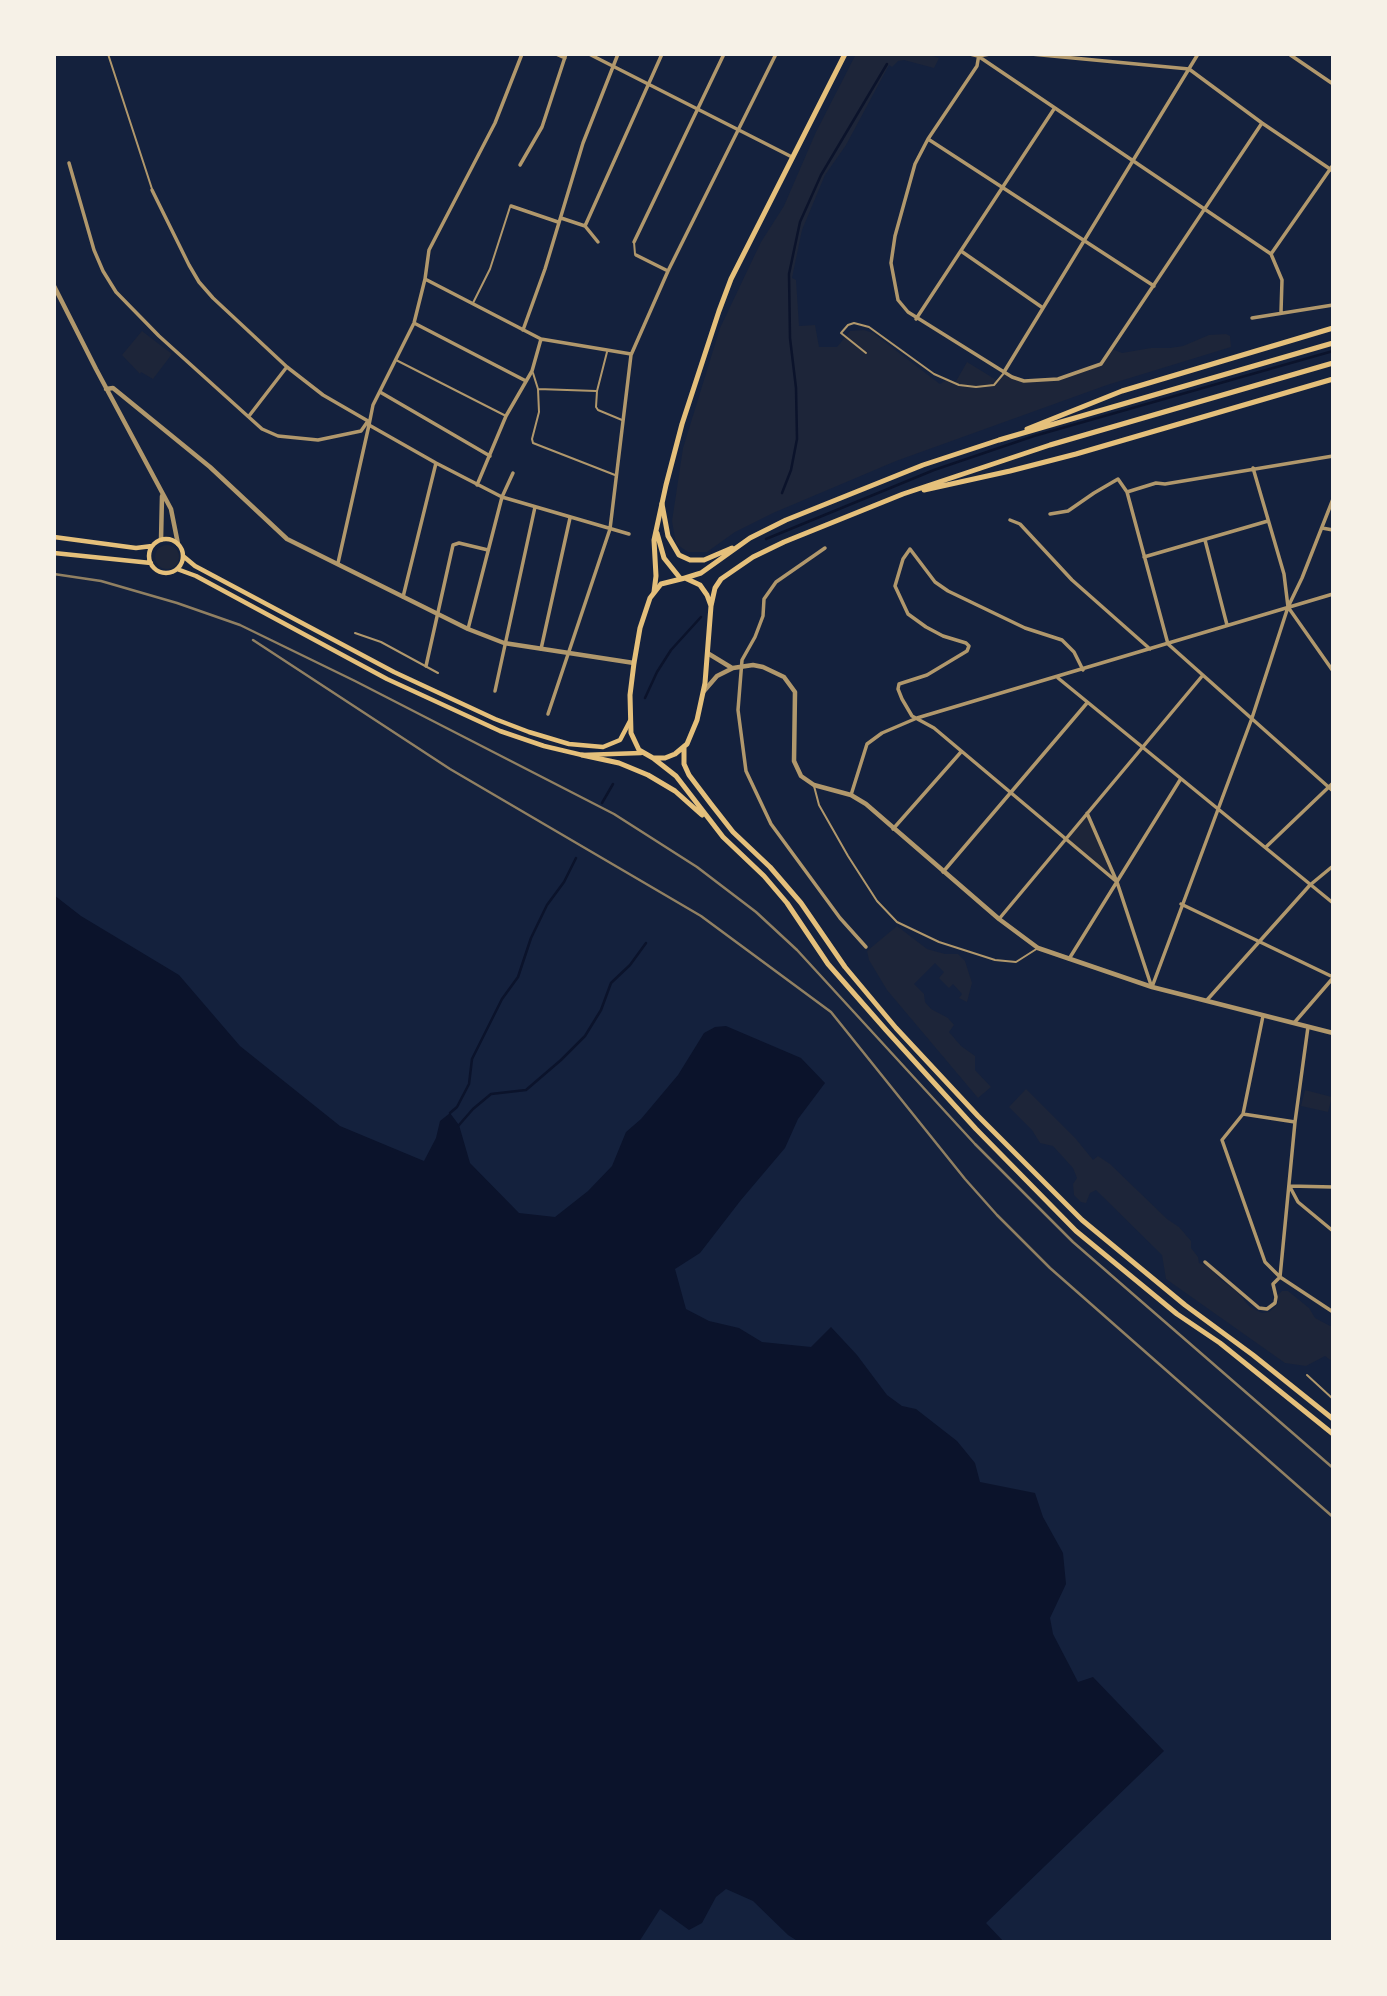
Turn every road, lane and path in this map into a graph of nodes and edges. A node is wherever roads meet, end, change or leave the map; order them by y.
1 (108, 54) edge
2 (522, 54) edge
3 (556, 54) edge
4 (589, 54) edge
5 (618, 54) edge
6 (662, 54) edge
7 (724, 54) edge
8 (776, 54) edge
9 (845, 54) edge
10 (970, 54) edge
11 (990, 54) edge
12 (1031, 54) edge
13 (1198, 54) edge
14 (1289, 54) edge
15 (979, 55) edge
16 (566, 56) edge
17 (1082, 56) edge
18 (614, 65) junction
19 (1189, 69) junction
20 (649, 83) junction
21 (1333, 84) edge
22 (698, 108) junction
23 (1054, 108) junction
24 (1262, 123) junction
25 (739, 130) junction
26 (928, 139) junction
27 (792, 157) junction
28 (1133, 162) junction
29 (69, 163) dead end
30 (520, 165) dead end
31 (1332, 168) edge
32 (1003, 186) junction
33 (152, 190) joint
34 (511, 206) joint
35 (1205, 209) junction
36 (559, 220) junction
37 (585, 226) junction
38 (1085, 240) junction
39 (598, 242) dead end
40 (634, 242) joint
41 (961, 251) junction
42 (1271, 254) junction
43 (636, 255) joint
44 (667, 271) junction
45 (425, 279) junction
46 (54, 286) edge
47 (1154, 286) junction
48 (473, 304) junction
49 (1333, 304) edge
50 (1044, 308) junction
51 (1281, 312) junction
52 (1252, 318) dead end
53 (916, 319) junction
54 (414, 323) junction
55 (1333, 328) edge
56 (523, 330) junction
57 (541, 339) junction
58 (1333, 343) edge
59 (608, 350) junction
60 (866, 353) dead end
61 (631, 355) junction
62 (395, 359) junction
63 (1333, 363) edge
64 (287, 367) junction
65 (532, 371) junction
66 (1004, 372) junction
67 (1333, 379) edge
68 (526, 381) junction
69 (106, 389) junction
70 (538, 389) junction
71 (379, 391) junction
72 (597, 391) junction
73 (249, 416) junction
74 (506, 416) junction
75 (623, 420) junction
76 (369, 423) junction
77 (999, 440) junction
78 (490, 456) junction
79 (1333, 456) edge
80 (436, 463) junction
81 (1253, 468) junction
82 (513, 473) dead end
83 (615, 476) junction
84 (477, 485) junction
85 (1127, 492) junction
86 (904, 494) junction
87 (162, 495) junction
88 (502, 497) junction
89 (1333, 499) edge
90 (662, 505) junction
91 (534, 507) junction
92 (1051, 514) dead end
93 (570, 518) junction
94 (1010, 520) dead end
95 (1268, 522) junction
96 (1322, 528) junction
97 (610, 529) junction
98 (657, 529) junction
99 (1333, 530) edge
100 (629, 534) dead end
101 (54, 537) edge
102 (161, 540) junction
103 (1205, 540) junction
104 (744, 542) junction
105 (178, 544) junction
106 (153, 546) junction
107 (825, 548) dead end
108 (488, 550) junction
109 (54, 553) edge
110 (183, 556) junction
111 (1144, 557) junction
112 (151, 563) junction
113 (338, 563) junction
114 (177, 569) junction
115 (682, 578) junction
116 (653, 592) junction
117 (1333, 594) edge
118 (403, 597) junction
119 (711, 606) junction
120 (1288, 607) junction
121 (438, 614) junction
122 (1227, 625) junction
123 (468, 629) junction
124 (355, 634) dead end
125 (505, 643) junction
126 (1168, 644) junction
127 (541, 649) junction
128 (1150, 649) junction
129 (569, 653) junction
130 (709, 654) junction
131 (634, 663) junction
132 (426, 666) junction
133 (742, 666) junction
134 (733, 668) junction
135 (1332, 669) edge
136 (1083, 670) junction
137 (438, 673) dead end
138 (1203, 675) junction
139 (1058, 678) junction
140 (495, 691) dead end
141 (703, 692) junction
142 (1087, 703) junction
143 (548, 713) dead end
144 (1252, 718) junction
145 (917, 719) junction
146 (630, 721) junction
147 (684, 748) junction
148 (1143, 750) junction
149 (961, 752) junction
150 (641, 753) junction
151 (582, 755) junction
152 (653, 758) junction
153 (1180, 780) junction
154 (814, 785) junction
155 (1331, 787) edge
156 (1010, 792) junction
157 (850, 795) junction
158 (1218, 810) junction
159 (1087, 813) junction
160 (714, 827) junction
161 (894, 828) junction
162 (1064, 839) junction
163 (1265, 848) junction
164 (1333, 866) edge
165 (943, 872) junction
166 (1117, 882) junction
167 (1310, 885) junction
168 (1333, 903) edge
169 (1181, 904) junction
170 (999, 919) junction
171 (1261, 942) junction
172 (866, 947) dead end
173 (1038, 948) junction
174 (1068, 960) junction
175 (1333, 978) edge
176 (1152, 987) junction
177 (1207, 1000) junction
178 (1263, 1015) junction
179 (1294, 1023) junction
180 (1308, 1027) junction
181 (1333, 1033) edge
182 (1243, 1114) junction
183 (1295, 1122) junction
184 (1289, 1186) junction
185 (1333, 1188) edge
186 (1333, 1231) edge
187 (1205, 1262) dead end
188 (1280, 1277) junction
189 (1333, 1312) edge
190 (1307, 1375) dead end
191 (1333, 1398) edge
192 (1333, 1419) edge
193 (1333, 1434) edge

1 - 33 lane
2 - 45 street
3 - 16 street
4 - 18 street
5 - 18 street
6 - 20 street
7 - 22 street
8 - 25 street
9 - 27 main road
10 - 15 street
11 - 15 street
12 - 17 street
13 - 19 street
14 - 21 street
15 - 23 street
15 - 26 street
16 - 30 street
17 - 19 street
18 - 20 street
18 - 36 street
19 - 24 street
19 - 28 street
20 - 22 street
20 - 37 street
22 - 25 street
22 - 40 street
23 - 28 street
23 - 32 street
24 - 31 street
24 - 35 street
25 - 27 street
25 - 44 street
26 - 32 street
26 - 53 street
27 - 90 main road
28 - 35 street
28 - 38 street
29 - 73 street
31 - 42 street
32 - 38 street
32 - 41 street
33 - 64 street
34 - 36 street
34 - 48 lane
35 - 42 street
35 - 47 street
36 - 37 street
36 - 56 street
37 - 39 street
38 - 47 street
38 - 50 street
40 - 43 lane
41 - 50 street
41 - 53 street
42 - 51 street
43 - 44 street
44 - 61 street
45 - 48 street
45 - 54 street
46 - 69 street
47 - 66 street
48 - 56 street
49 - 51 street
50 - 66 street
51 - 52 street
53 - 66 street
54 - 62 street
54 - 68 street
55 - 77 main road
56 - 57 street
57 - 59 street
57 - 65 street
58 - 77 main road
59 - 61 street
59 - 72 lane
60 - 66 lane
61 - 75 street
62 - 71 street
62 - 74 lane
63 - 86 main road
64 - 73 street
64 - 76 street
65 - 68 street
65 - 70 lane
67 - 86 main road
68 - 74 street
69 - 87 street
69 - 113 street
70 - 72 lane
70 - 83 lane
71 - 76 street
71 - 78 street
72 - 75 lane
73 - 76 street
74 - 78 street
75 - 83 street
76 - 80 street
76 - 113 street
77 - 104 main road
78 - 84 street
79 - 81 street
80 - 84 street
80 - 118 street
81 - 85 street
81 - 95 street
82 - 88 street
83 - 97 street
84 - 88 street
85 - 92 street
85 - 111 street
86 - 119 main road
87 - 102 street
87 - 105 street
88 - 91 street
88 - 108 street
89 - 96 street
90 - 98 main road
90 - 104 main road
91 - 93 street
91 - 125 street
93 - 97 street
93 - 127 street
94 - 128 street
95 - 103 street
95 - 120 street
96 - 99 street
96 - 120 street
97 - 100 street
97 - 129 street
98 - 115 main road
98 - 116 main road
101 - 106 main road
102 - 105 main road
102 - 106 main road
103 - 111 street
103 - 122 street
104 - 115 main road
105 - 110 main road
106 - 112 main road
107 - 133 street
108 - 121 street
108 - 123 street
109 - 112 main road
110 - 114 main road
110 - 146 main road
111 - 126 street
112 - 114 main road
113 - 118 street
114 - 151 main road
115 - 116 main road
115 - 119 main road
116 - 131 main road
117 - 120 street
118 - 121 street
119 - 130 main road
120 - 122 street
120 - 135 street
120 - 144 street
121 - 123 street
121 - 132 street
122 - 126 street
123 - 125 street
124 - 132 lane
125 - 127 street
125 - 140 street
126 - 128 street
126 - 138 street
127 - 129 street
128 - 136 street
129 - 131 street
129 - 143 street
130 - 134 street
130 - 141 main road
131 - 146 main road
132 - 137 lane
133 - 134 street
133 - 154 street
133 - 172 street
134 - 141 street
136 - 139 street
136 - 145 street
138 - 144 street
138 - 148 street
139 - 142 street
139 - 145 street
141 - 147 main road
142 - 148 street
142 - 156 street
144 - 155 street
144 - 158 street
145 - 149 street
145 - 157 street
146 - 150 main road
147 - 152 main road
147 - 192 main road
148 - 153 street
148 - 159 street
149 - 156 street
149 - 161 street
150 - 151 main road
150 - 152 main road
151 - 160 main road
152 - 160 main road
153 - 158 street
153 - 166 street
154 - 157 street
154 - 173 lane
155 - 163 street
156 - 162 street
156 - 165 street
157 - 161 street
158 - 163 street
158 - 169 street
159 - 162 street
159 - 166 street
160 - 193 main road
161 - 165 street
162 - 166 street
162 - 170 street
163 - 167 street
164 - 167 street
165 - 170 street
166 - 174 street
166 - 176 street
167 - 168 street
167 - 171 street
169 - 171 street
169 - 176 street
170 - 173 street
171 - 175 street
171 - 177 street
173 - 174 street
174 - 176 street
175 - 179 street
176 - 177 street
177 - 178 street
178 - 179 street
178 - 182 street
179 - 180 street
180 - 181 street
180 - 183 street
182 - 183 street
182 - 188 street
183 - 184 street
184 - 185 street
184 - 186 street
184 - 188 street
187 - 188 street
188 - 189 street
190 - 191 lane

